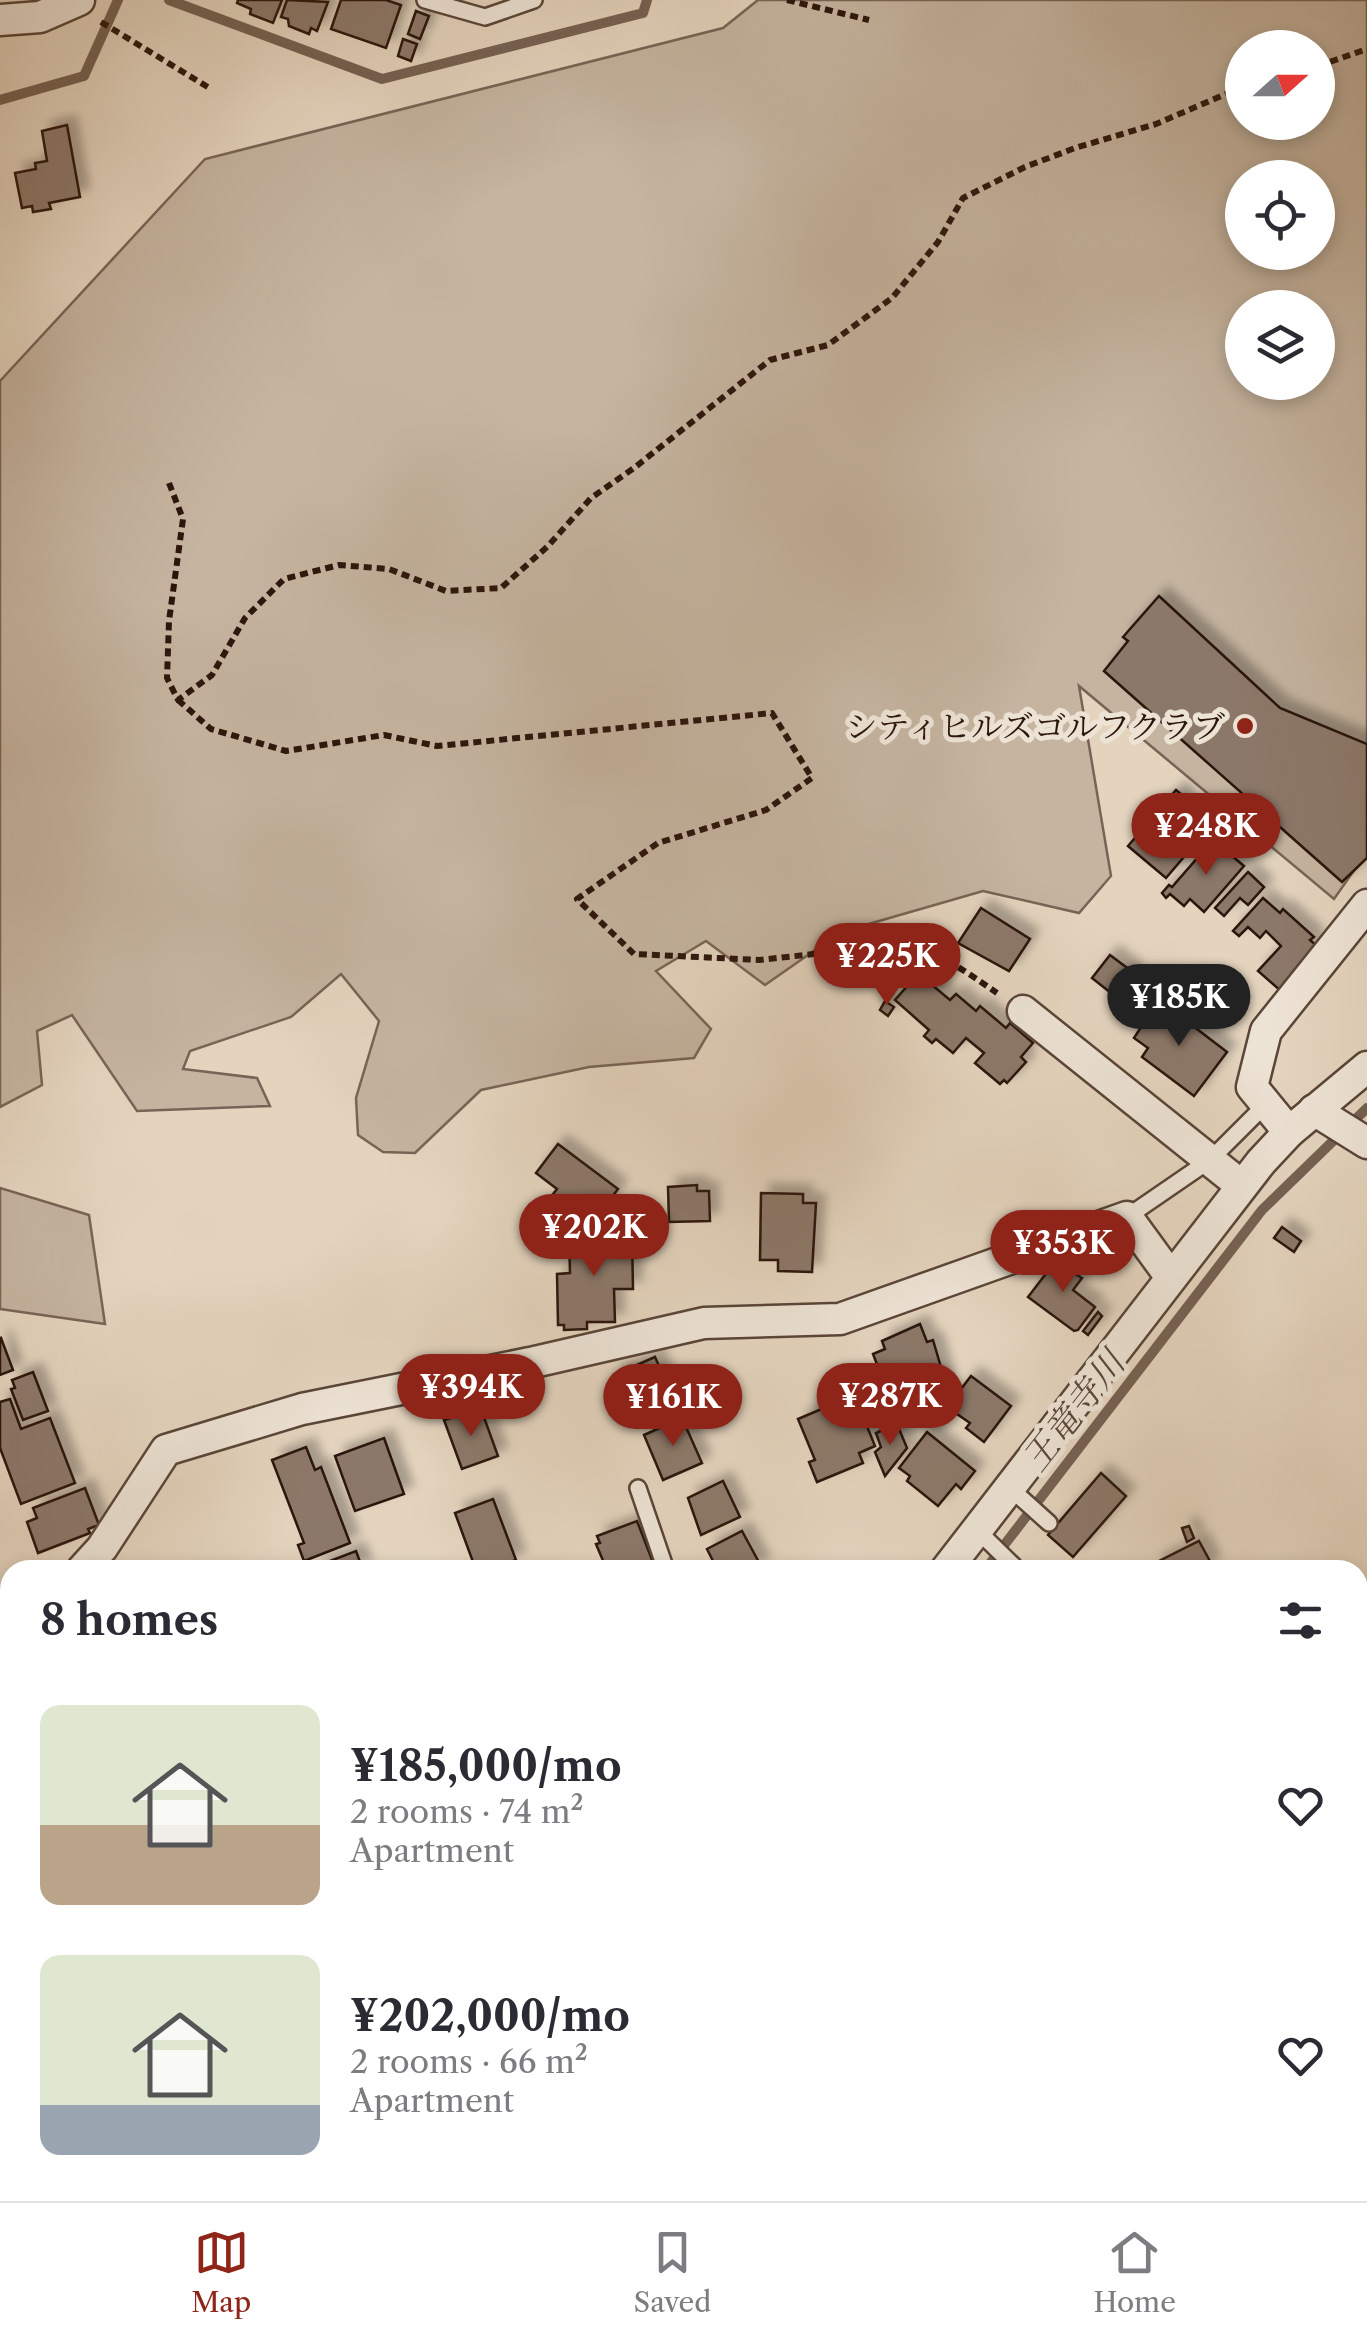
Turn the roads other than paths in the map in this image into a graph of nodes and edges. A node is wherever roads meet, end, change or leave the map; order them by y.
1 (425, 0) edge
2 (534, 0) edge
3 (89, 11) edge
4 (0, 20) edge
5 (1367, 905) edge
6 (1023, 1011) road end
7 (1367, 1068) edge
8 (1266, 1104) junction
9 (1321, 1115) junction
10 (1289, 1132) junction
11 (1360, 1140) edge
12 (1210, 1160) junction
13 (1242, 1186) junction
14 (1127, 1217) junction
15 (1170, 1276) junction
16 (638, 1488) dead end
17 (1015, 1493) junction
18 (1044, 1518) dead end
19 (983, 1536) junction
20 (91, 1560) edge
21 (663, 1560) edge
22 (957, 1560) edge
23 (1008, 1560) edge

1 - 2 lane
3 - 4 street
5 - 8 street
6 - 12 street
7 - 9 street
8 - 10 street
8 - 12 lane
9 - 10 street
9 - 11 street
10 - 13 street
12 - 13 street
12 - 14 lane
13 - 15 street
14 - 15 street
14 - 20 street
15 - 17 street
16 - 21 lane
17 - 18 lane
17 - 19 street
19 - 22 street
19 - 23 lane

